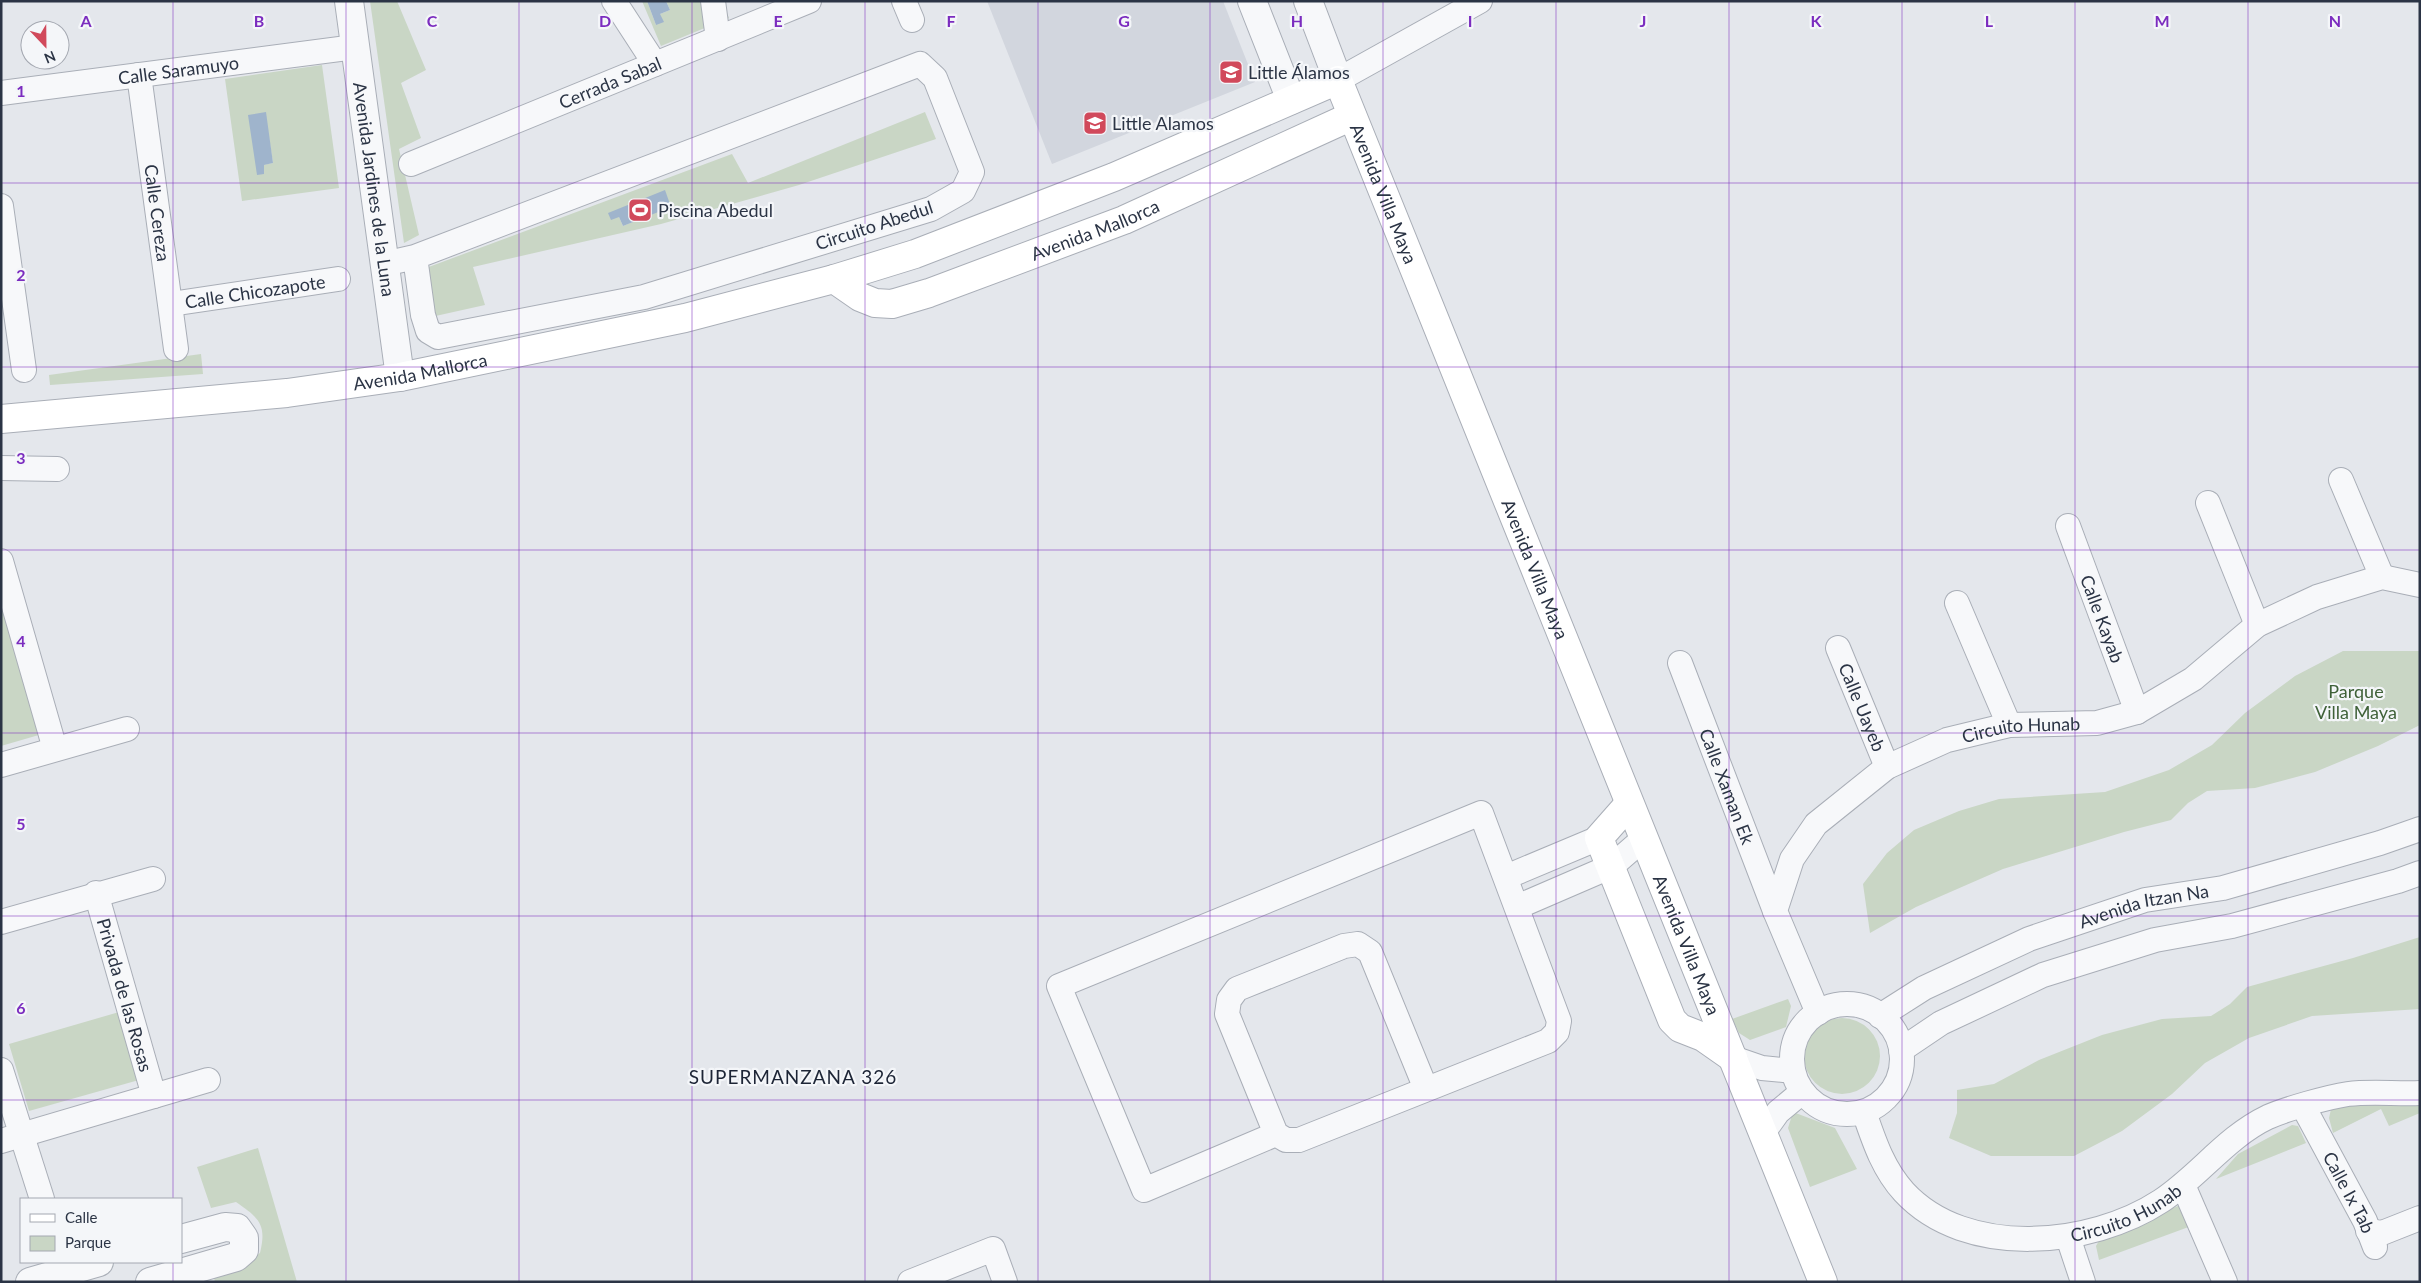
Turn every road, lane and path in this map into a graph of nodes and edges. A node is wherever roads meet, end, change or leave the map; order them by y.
1 (348, 1) edge
2 (614, 1) edge
3 (713, 1) edge
4 (808, 1) edge
5 (1252, 1) edge
6 (1308, 1) edge
7 (1480, 1) edge
8 (718, 39) junction
9 (355, 47) junction
10 (655, 64) junction
11 (139, 75) junction
12 (1338, 80) junction
13 (1, 94) edge
14 (1291, 100) junction
15 (1352, 116) junction
16 (411, 164) dead end
17 (1, 206) edge
18 (415, 257) junction
19 (384, 264) junction
20 (834, 279) junction
21 (338, 280) dead end
22 (172, 304) junction
23 (176, 349) dead end
24 (24, 370) dead end
25 (400, 377) junction
26 (1, 419) edge
27 (1, 468) edge
28 (56, 469) dead end
29 (2341, 480) dead end
30 (2208, 503) dead end
31 (2068, 526) dead end
32 (3, 572) edge
33 (2382, 578) junction
34 (2420, 585) edge
35 (1957, 603) dead end
36 (2257, 624) junction
37 (1838, 648) dead end
38 (1680, 664) dead end
39 (2137, 712) junction
40 (2009, 725) junction
41 (127, 729) dead end
42 (55, 749) junction
43 (1, 765) edge
44 (1887, 767) junction
45 (1629, 804) junction
46 (2420, 829) edge
47 (1599, 838) junction
48 (1643, 839) junction
49 (1612, 866) junction
50 (2420, 873) edge
51 (1506, 877) junction
52 (153, 879) dead end
53 (2223, 888) junction
54 (96, 894) junction
55 (1517, 907) junction
56 (1775, 911) junction
57 (1, 922) edge
58 (2232, 926) junction
59 (1818, 1013) junction
60 (1880, 1016) junction
61 (1901, 1050) junction
62 (1733, 1058) junction
63 (1, 1070) edge
64 (208, 1080) dead end
65 (1798, 1082) junction
66 (1426, 1089) junction
67 (2420, 1093) edge
68 (154, 1096) junction
69 (2303, 1106) junction
70 (1864, 1112) junction
71 (1276, 1134) junction
72 (1763, 1134) junction
73 (12, 1138) edge
74 (2183, 1185) junction
75 (42, 1198) edge
76 (2420, 1218) edge
77 (2068, 1237) junction
78 (182, 1239) edge
79 (96, 1263) edge
80 (65, 1272) edge
81 (30, 1282) edge
82 (150, 1282) edge
83 (910, 1282) edge
84 (1005, 1282) edge
85 (1823, 1282) edge
86 (2083, 1282) edge
87 (2225, 1282) edge

1 - 9 street, Avenida Jardines de la Luna
2 - 10 street
3 - 8 street
4 - 8 street, Cerrada Sabal
5 - 14 street
6 - 12 street
7 - 12 street
8 - 10 street, Cerrada Sabal
9 - 11 street, Calle Saramuyo
9 - 19 street, Avenida Jardines de la Luna
10 - 16 street, Cerrada Sabal
11 - 13 street, Calle Saramuyo
11 - 22 street, Calle Cereza
12 - 14 main road, Avenida Mallorca
12 - 15 main road, Avenida Villa Maya
14 - 20 main road, Avenida Mallorca
15 - 20 main road, Avenida Mallorca
15 - 45 main road, Avenida Villa Maya
17 - 24 street
18 - 18 street, Circuito Abedul
18 - 19 street, Circuito Abedul
19 - 25 street, Avenida Jardines de la Luna
20 - 25 main road, Avenida Mallorca
21 - 22 street, Calle Chicozapote
22 - 23 street, Calle Cereza
25 - 26 main road, Avenida Mallorca
27 - 28 street
29 - 33 street
30 - 36 street
31 - 39 street, Calle Kayab
32 - 42 street
33 - 34 street, Circuito Hunab
33 - 36 street, Circuito Hunab
35 - 40 street
36 - 39 street, Circuito Hunab
37 - 44 street, Calle Uayeb
38 - 56 street, Calle Xaman Ek
39 - 40 street, Circuito Hunab
40 - 44 street, Circuito Hunab
41 - 42 street
42 - 43 street
44 - 56 street, Circuito Hunab
45 - 47 main road
45 - 48 main road, Avenida Villa Maya
46 - 53 street, Avenida Itzan Na
47 - 49 main road, Avenida Villa Maya
47 - 51 street
48 - 49 street
48 - 62 main road, Avenida Villa Maya
49 - 55 street
49 - 62 main road, Avenida Villa Maya
50 - 58 street, Avenida Itzan Na
51 - 55 street
51 - 71 street
52 - 54 street, Privada de las Rosas
53 - 58 street
53 - 60 street, Avenida Itzan Na
54 - 57 street, Privada de las Rosas
54 - 68 street, Privada de las Rosas
55 - 66 street
56 - 59 street
58 - 61 street, Avenida Itzan Na
59 - 60 street
59 - 65 street
60 - 61 street
61 - 70 street
62 - 65 street
62 - 72 main road, Avenida Villa Maya
63 - 73 street
64 - 68 street, Privada de las Rosas
65 - 70 street
65 - 72 street
66 - 71 street
66 - 71 street
67 - 69 street, Circuito Hunab
68 - 73 street, Privada de las Rosas
69 - 74 street, Circuito Hunab
69 - 76 street, Calle Ix Tab
70 - 77 street, Circuito Hunab
72 - 85 main road, Avenida Villa Maya
73 - 75 street
74 - 77 street, Circuito Hunab
74 - 87 street
77 - 86 street
78 - 82 street
79 - 80 street
80 - 81 street
83 - 84 street

